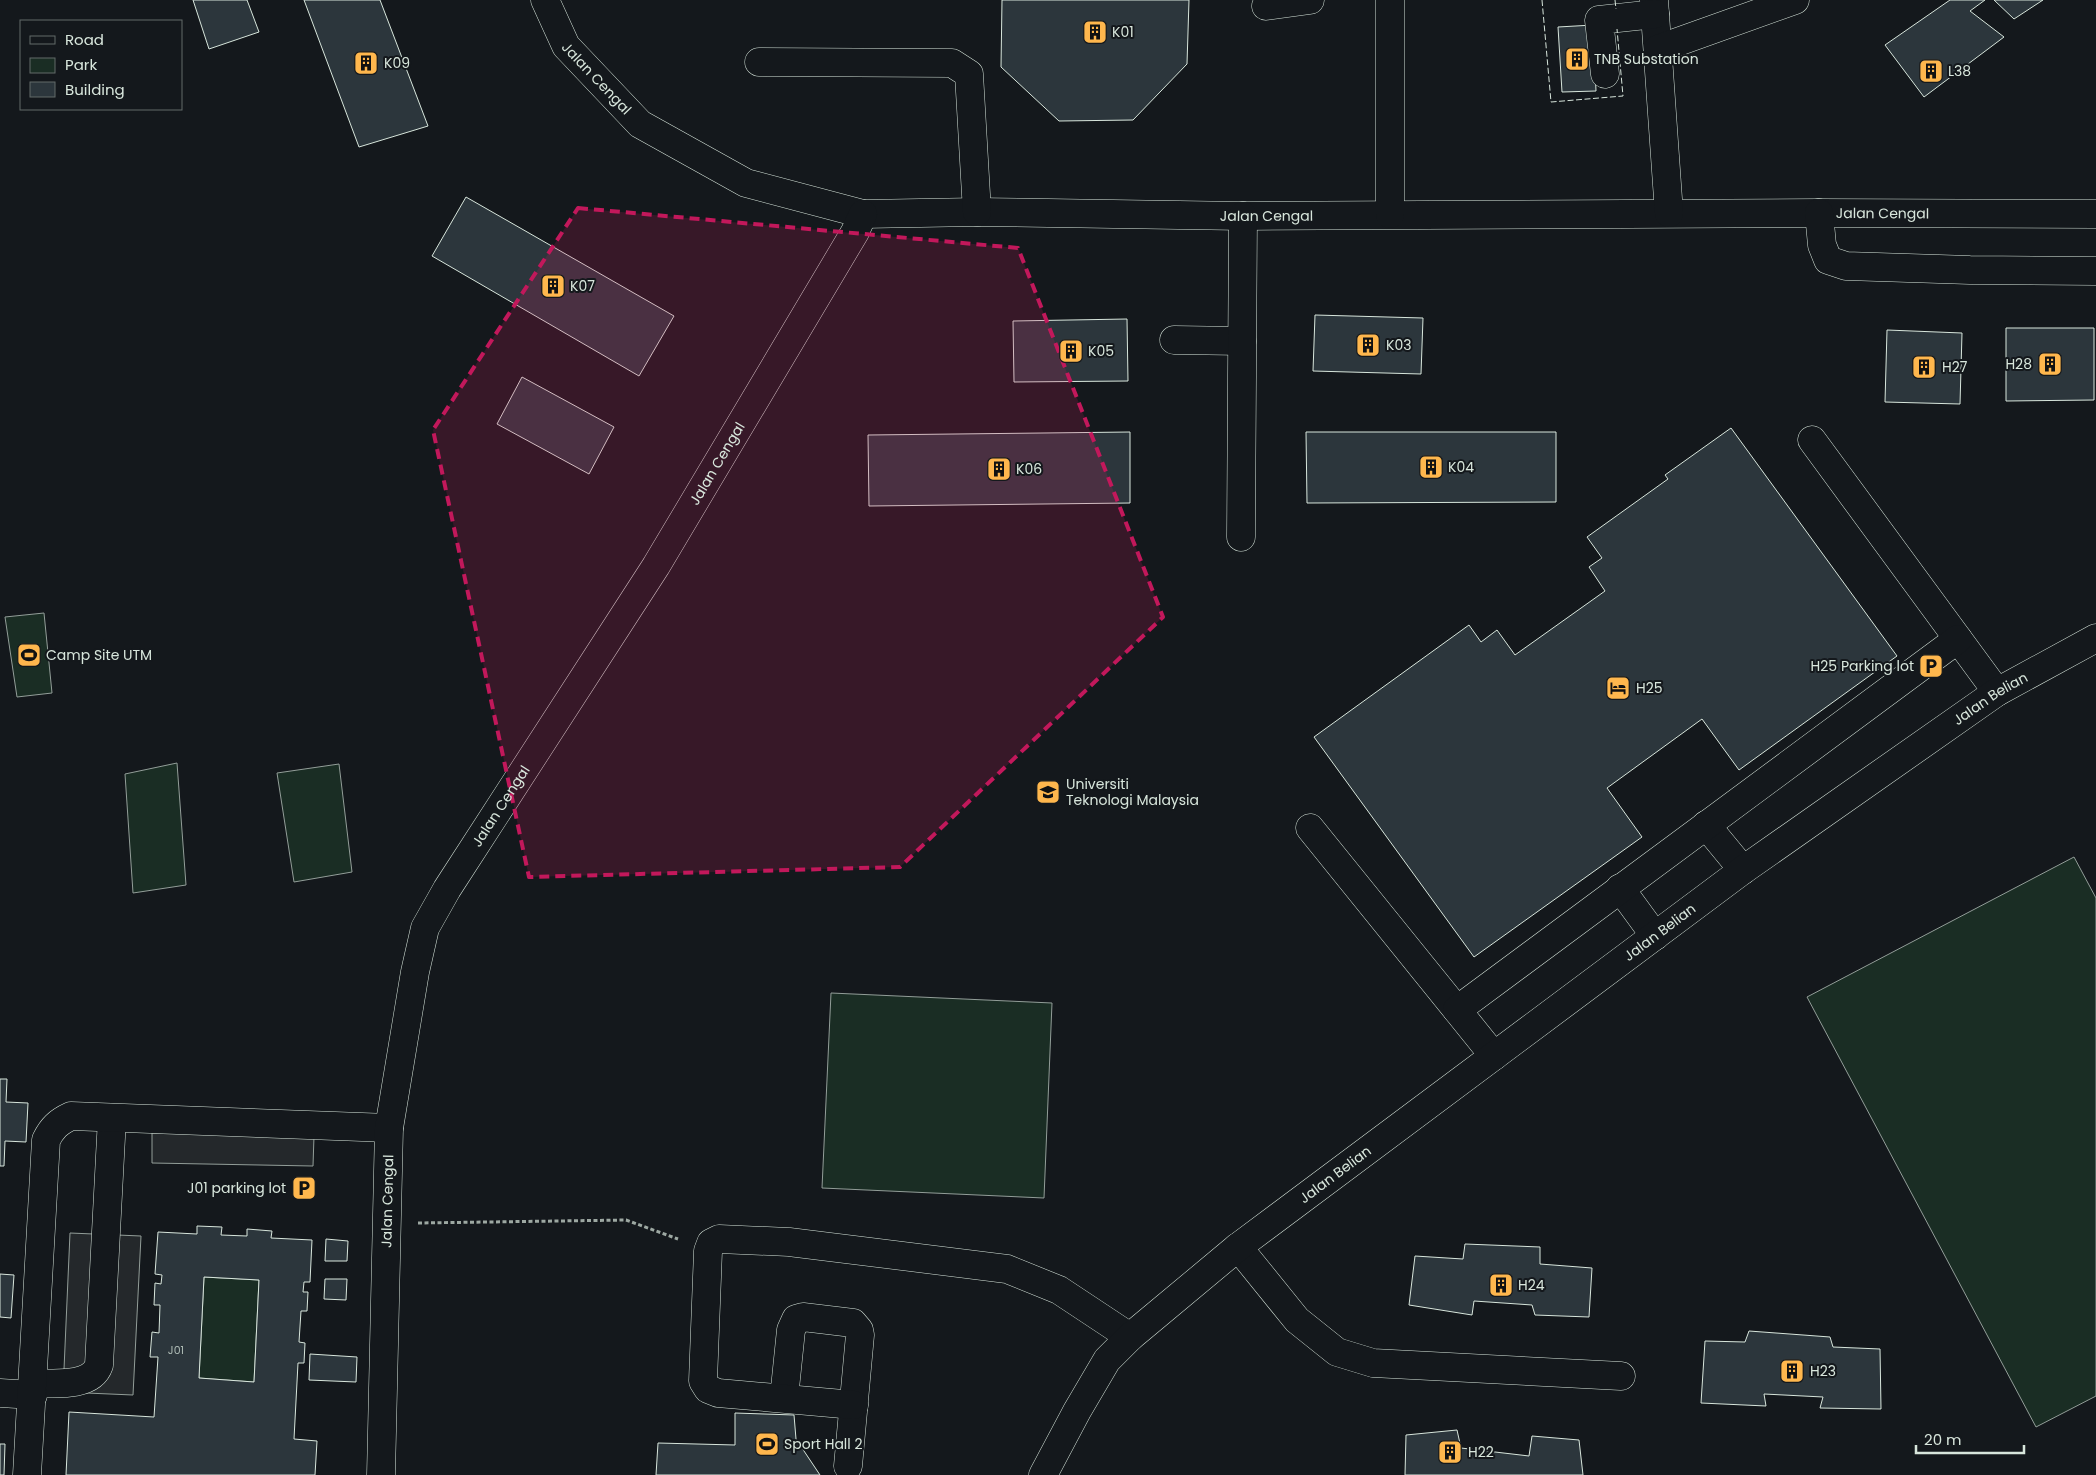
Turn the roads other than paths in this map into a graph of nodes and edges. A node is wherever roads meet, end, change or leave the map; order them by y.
1 (545, 0) edge
2 (1310, 0) edge
3 (1390, 0) edge
4 (1795, 0) edge
5 (1266, 6) dead end
6 (1655, 7) edge
7 (1658, 49) junction
8 (759, 62) dead end
9 (1605, 74) dead end
10 (977, 212) junction
11 (1669, 213) junction
12 (1819, 213) junction
13 (863, 214) junction
14 (1390, 214) junction
15 (2096, 214) edge
16 (1243, 216) junction
17 (2096, 271) edge
18 (1174, 340) dead end
19 (1242, 342) junction
20 (1812, 440) dead end
21 (1241, 537) dead end
22 (2096, 638) edge
23 (1958, 639) junction
24 (1997, 692) junction
25 (1706, 825) junction
26 (1310, 828) dead end
27 (1743, 870) junction
28 (1620, 888) junction
29 (1655, 936) junction
30 (1457, 1010) junction
31 (1494, 1056) junction
32 (112, 1118) junction
33 (389, 1128) junction
34 (1238, 1247) junction
35 (1130, 1337) junction
36 (1622, 1376) dead end
37 (33, 1389) junction
38 (0, 1392) edge
39 (784, 1398) junction
40 (854, 1405) junction
41 (848, 1466) dead end
42 (28, 1475) edge
43 (381, 1475) edge
44 (1043, 1475) edge

1 - 13 street, Jalan Cengal
2 - 5 street
3 - 14 street
4 - 7 street
6 - 7 street
6 - 9 street
7 - 11 street
8 - 10 street
10 - 13 street, Jalan Cengal
10 - 16 street, Jalan Cengal
11 - 12 street, Jalan Cengal
11 - 14 street, Jalan Cengal
12 - 15 street, Jalan Cengal
12 - 17 street
13 - 33 street, Jalan Cengal
14 - 16 street, Jalan Cengal
16 - 19 street
18 - 19 street
19 - 21 street
20 - 23 street
22 - 24 street, Jalan Belian
23 - 24 street
23 - 25 street
24 - 27 street, Jalan Belian
25 - 27 street
25 - 28 street
26 - 30 street
27 - 29 street, Jalan Belian
28 - 29 street
28 - 30 street
29 - 31 street, Jalan Belian
30 - 31 street
31 - 34 street, Jalan Belian
32 - 33 street
32 - 37 street
32 - 37 street
33 - 43 street, Jalan Cengal
34 - 35 street, Jalan Belian
34 - 36 street
35 - 39 street
35 - 44 street, Jalan Belian
37 - 38 street
37 - 42 street
39 - 40 street
39 - 40 street
40 - 41 street

